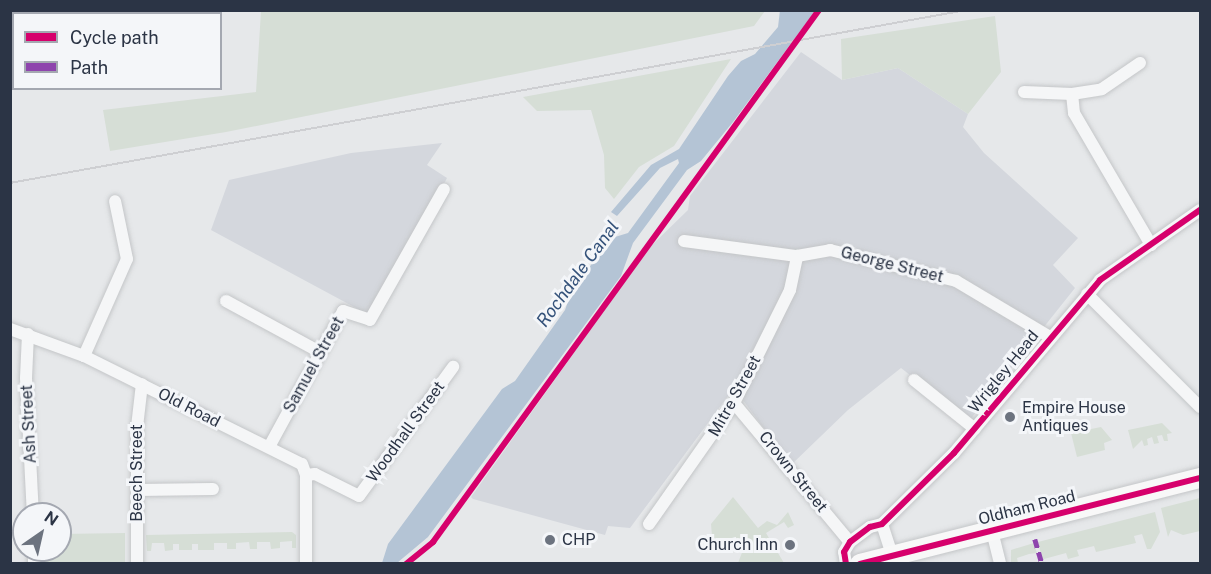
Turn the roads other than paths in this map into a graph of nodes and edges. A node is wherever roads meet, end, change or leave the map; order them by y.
1 (1140, 63) dead end
2 (1024, 92) dead end
3 (1072, 94) junction
4 (444, 189) dead end
5 (115, 201) dead end
6 (1200, 210) edge
7 (684, 241) dead end
8 (1151, 245) junction
9 (798, 256) junction
10 (1086, 294) junction
11 (226, 300) dead end
12 (10, 329) edge
13 (28, 334) junction
14 (1050, 338) junction
15 (320, 352) junction
16 (84, 356) junction
17 (453, 367) dead end
18 (914, 380) dead end
19 (142, 384) junction
20 (734, 403) junction
21 (1199, 406) edge
22 (975, 429) junction
23 (269, 447) junction
24 (306, 475) junction
25 (1200, 478) edge
26 (213, 489) dead end
27 (138, 490) junction
28 (359, 496) joint
29 (32, 502) edge
30 (882, 524) junction
31 (649, 525) dead end
32 (992, 531) junction
33 (850, 542) junction
34 (892, 555) junction
35 (137, 564) edge
36 (306, 564) edge
37 (846, 564) edge
38 (860, 564) edge
39 (1000, 564) edge

1 - 3 street
2 - 3 street
3 - 8 street
4 - 15 street, Samuel Street
5 - 16 street
6 - 8 street, Wrigley Head
7 - 9 street, George Street
8 - 10 street, Wrigley Head
9 - 14 street, George Street
9 - 20 street, Mitre Street
10 - 14 street, Wrigley Head
10 - 21 street
11 - 15 street
12 - 13 street, Old Road
13 - 16 street, Old Road
13 - 29 street, Ash Street
14 - 22 street, Wrigley Head
15 - 23 street, Samuel Street
16 - 19 street, Old Road
17 - 28 street, Woodhall Street
18 - 22 street
19 - 23 street, Old Road
19 - 27 street, Beech Street
20 - 31 street, Mitre Street
20 - 33 street, Crown Street
22 - 30 street, Wrigley Head
23 - 24 street, Old Road
24 - 28 street, Old Road
24 - 36 street
25 - 32 highway, Oldham Road
26 - 27 street
27 - 35 street, Beech Street
30 - 33 street, Wrigley Head
30 - 34 street
32 - 34 highway, Oldham Road
32 - 39 street
33 - 37 street
34 - 38 highway, Oldham Road

